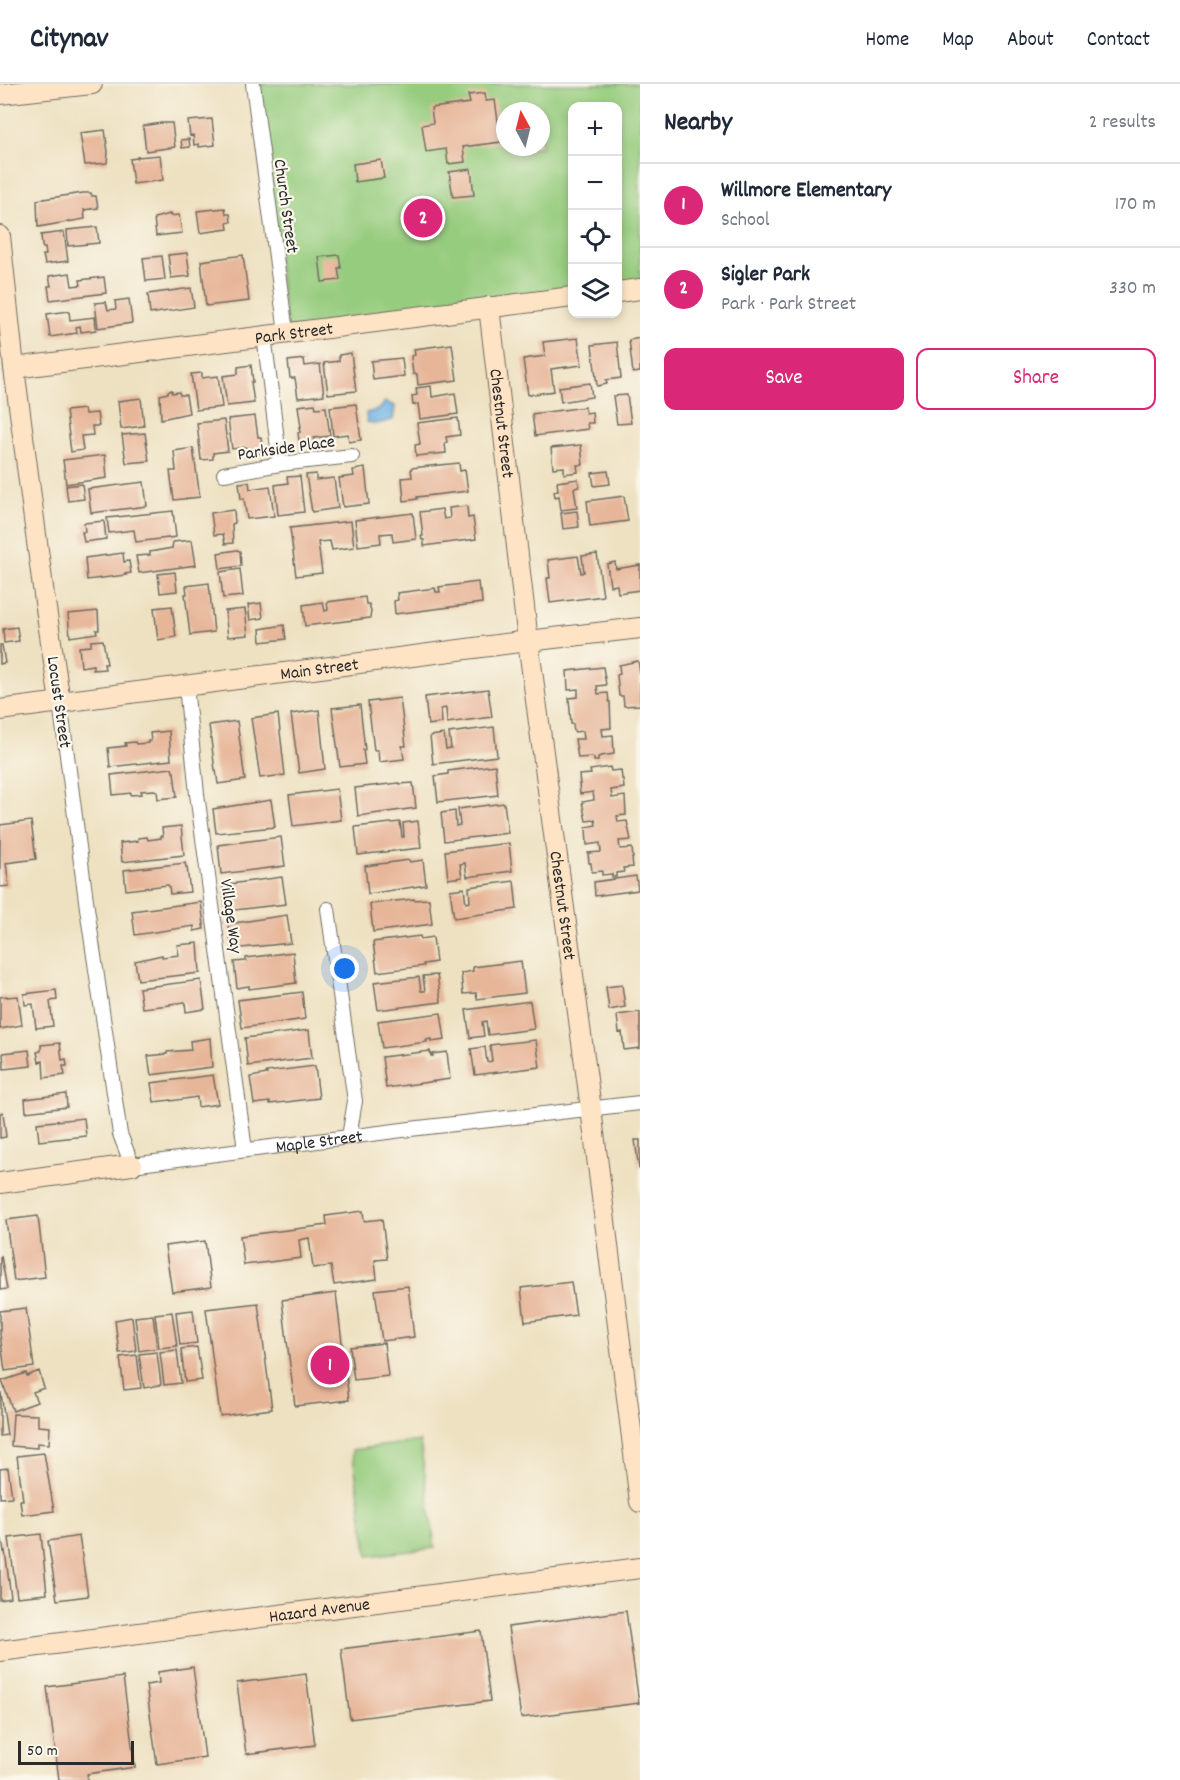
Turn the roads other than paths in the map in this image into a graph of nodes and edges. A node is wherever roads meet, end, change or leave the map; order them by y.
1 (92, 84) edge
2 (252, 84) edge
3 (0, 94) edge
4 (0, 236) edge
5 (0, 241) edge
6 (640, 289) edge
7 (622, 291) edge
8 (568, 298) edge
9 (489, 307) junction
10 (286, 332) junction
11 (264, 335) junction
12 (14, 368) junction
13 (352, 456) dead end
14 (280, 464) junction
15 (224, 474) dead end
16 (640, 628) edge
17 (528, 640) junction
18 (186, 686) junction
19 (60, 702) junction
20 (0, 710) edge
21 (328, 909) dead end
22 (640, 1103) edge
23 (591, 1109) junction
24 (349, 1137) junction
25 (245, 1150) junction
26 (132, 1165) junction
27 (0, 1183) edge
28 (640, 1502) edge
29 (640, 1568) edge
30 (0, 1651) edge

1 - 3 street
2 - 10 street, Church Street
4 - 5 street, Locust Street
5 - 12 street, Locust Street
6 - 7 street
8 - 9 street, Park Street
9 - 10 street, Park Street
9 - 17 street, Chestnut Street
10 - 11 street, Park Street
11 - 12 street, Park Street
11 - 14 street
12 - 19 street, Locust Street
13 - 14 street, Parkside Place
14 - 15 street, Parkside Place
16 - 17 street, Main Street
17 - 18 street, Main Street
17 - 23 street, Chestnut Street
18 - 19 street, Main Street
18 - 25 street, Village Way
19 - 20 street, Main Street
19 - 26 street, Locust Street
21 - 24 street
22 - 23 street, Maple Street
23 - 24 street, Maple Street
23 - 28 street, Chestnut Street
24 - 25 street, Maple Street
25 - 26 street, Maple Street
26 - 27 street, Maple Street
29 - 30 street, Hazard Avenue

